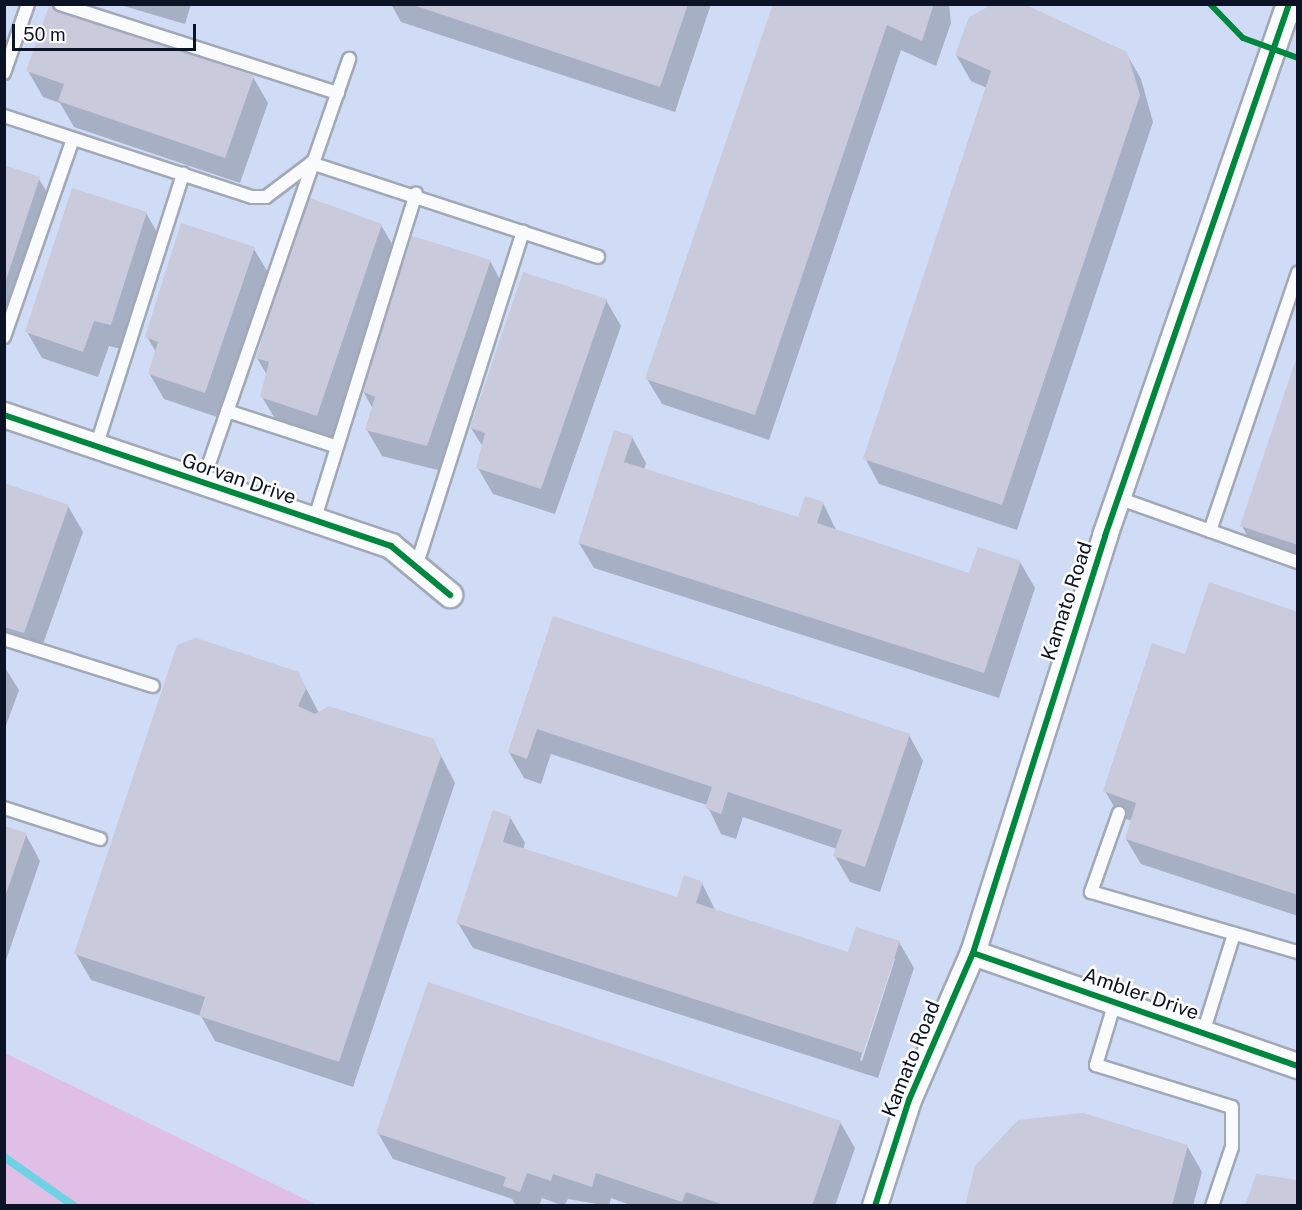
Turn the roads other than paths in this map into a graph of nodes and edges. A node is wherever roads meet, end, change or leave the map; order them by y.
1 (28, 4) edge
2 (60, 4) edge
3 (1289, 4) edge
4 (349, 59) dead end
5 (4, 74) edge
6 (338, 93) junction
7 (4, 116) edge
8 (73, 139) junction
9 (312, 163) junction
10 (183, 174) junction
11 (416, 193) junction
12 (523, 232) junction
13 (598, 257) dead end
14 (1298, 273) edge
15 (4, 337) edge
16 (227, 411) junction
17 (4, 415) edge
18 (335, 446) junction
19 (96, 447) junction
20 (202, 484) junction
21 (1118, 498) junction
22 (314, 521) junction
23 (1210, 531) junction
24 (1298, 562) edge
25 (416, 567) junction
26 (450, 595) dead end
27 (4, 639) edge
28 (153, 686) dead end
29 (4, 808) edge
30 (1119, 813) dead end
31 (100, 839) dead end
32 (1234, 934) junction
33 (1298, 952) edge
34 (973, 953) junction
35 (1114, 1002) junction
36 (1203, 1033) junction
37 (1298, 1066) edge
38 (875, 1206) edge
39 (1212, 1206) edge

1 - 5 lane
2 - 6 lane
3 - 21 street, Kamato Road
4 - 6 lane
6 - 9 lane
7 - 8 lane
8 - 10 lane
8 - 15 lane
9 - 10 lane
9 - 11 lane
9 - 16 lane
10 - 19 lane
11 - 12 lane
11 - 18 lane
12 - 13 lane
12 - 25 lane
14 - 23 lane
16 - 18 lane
16 - 20 lane
17 - 19 street, Gorvan Drive
18 - 22 lane
19 - 20 street, Gorvan Drive
20 - 22 street, Gorvan Drive
21 - 23 lane
21 - 34 street, Kamato Road
22 - 25 street, Gorvan Drive
23 - 24 lane
25 - 26 street, Gorvan Drive
27 - 28 lane
29 - 31 lane
30 - 32 lane
32 - 33 lane
32 - 36 lane
34 - 35 street, Ambler Drive
34 - 38 street, Kamato Road
35 - 36 street, Ambler Drive
35 - 39 lane
36 - 37 street, Ambler Drive

